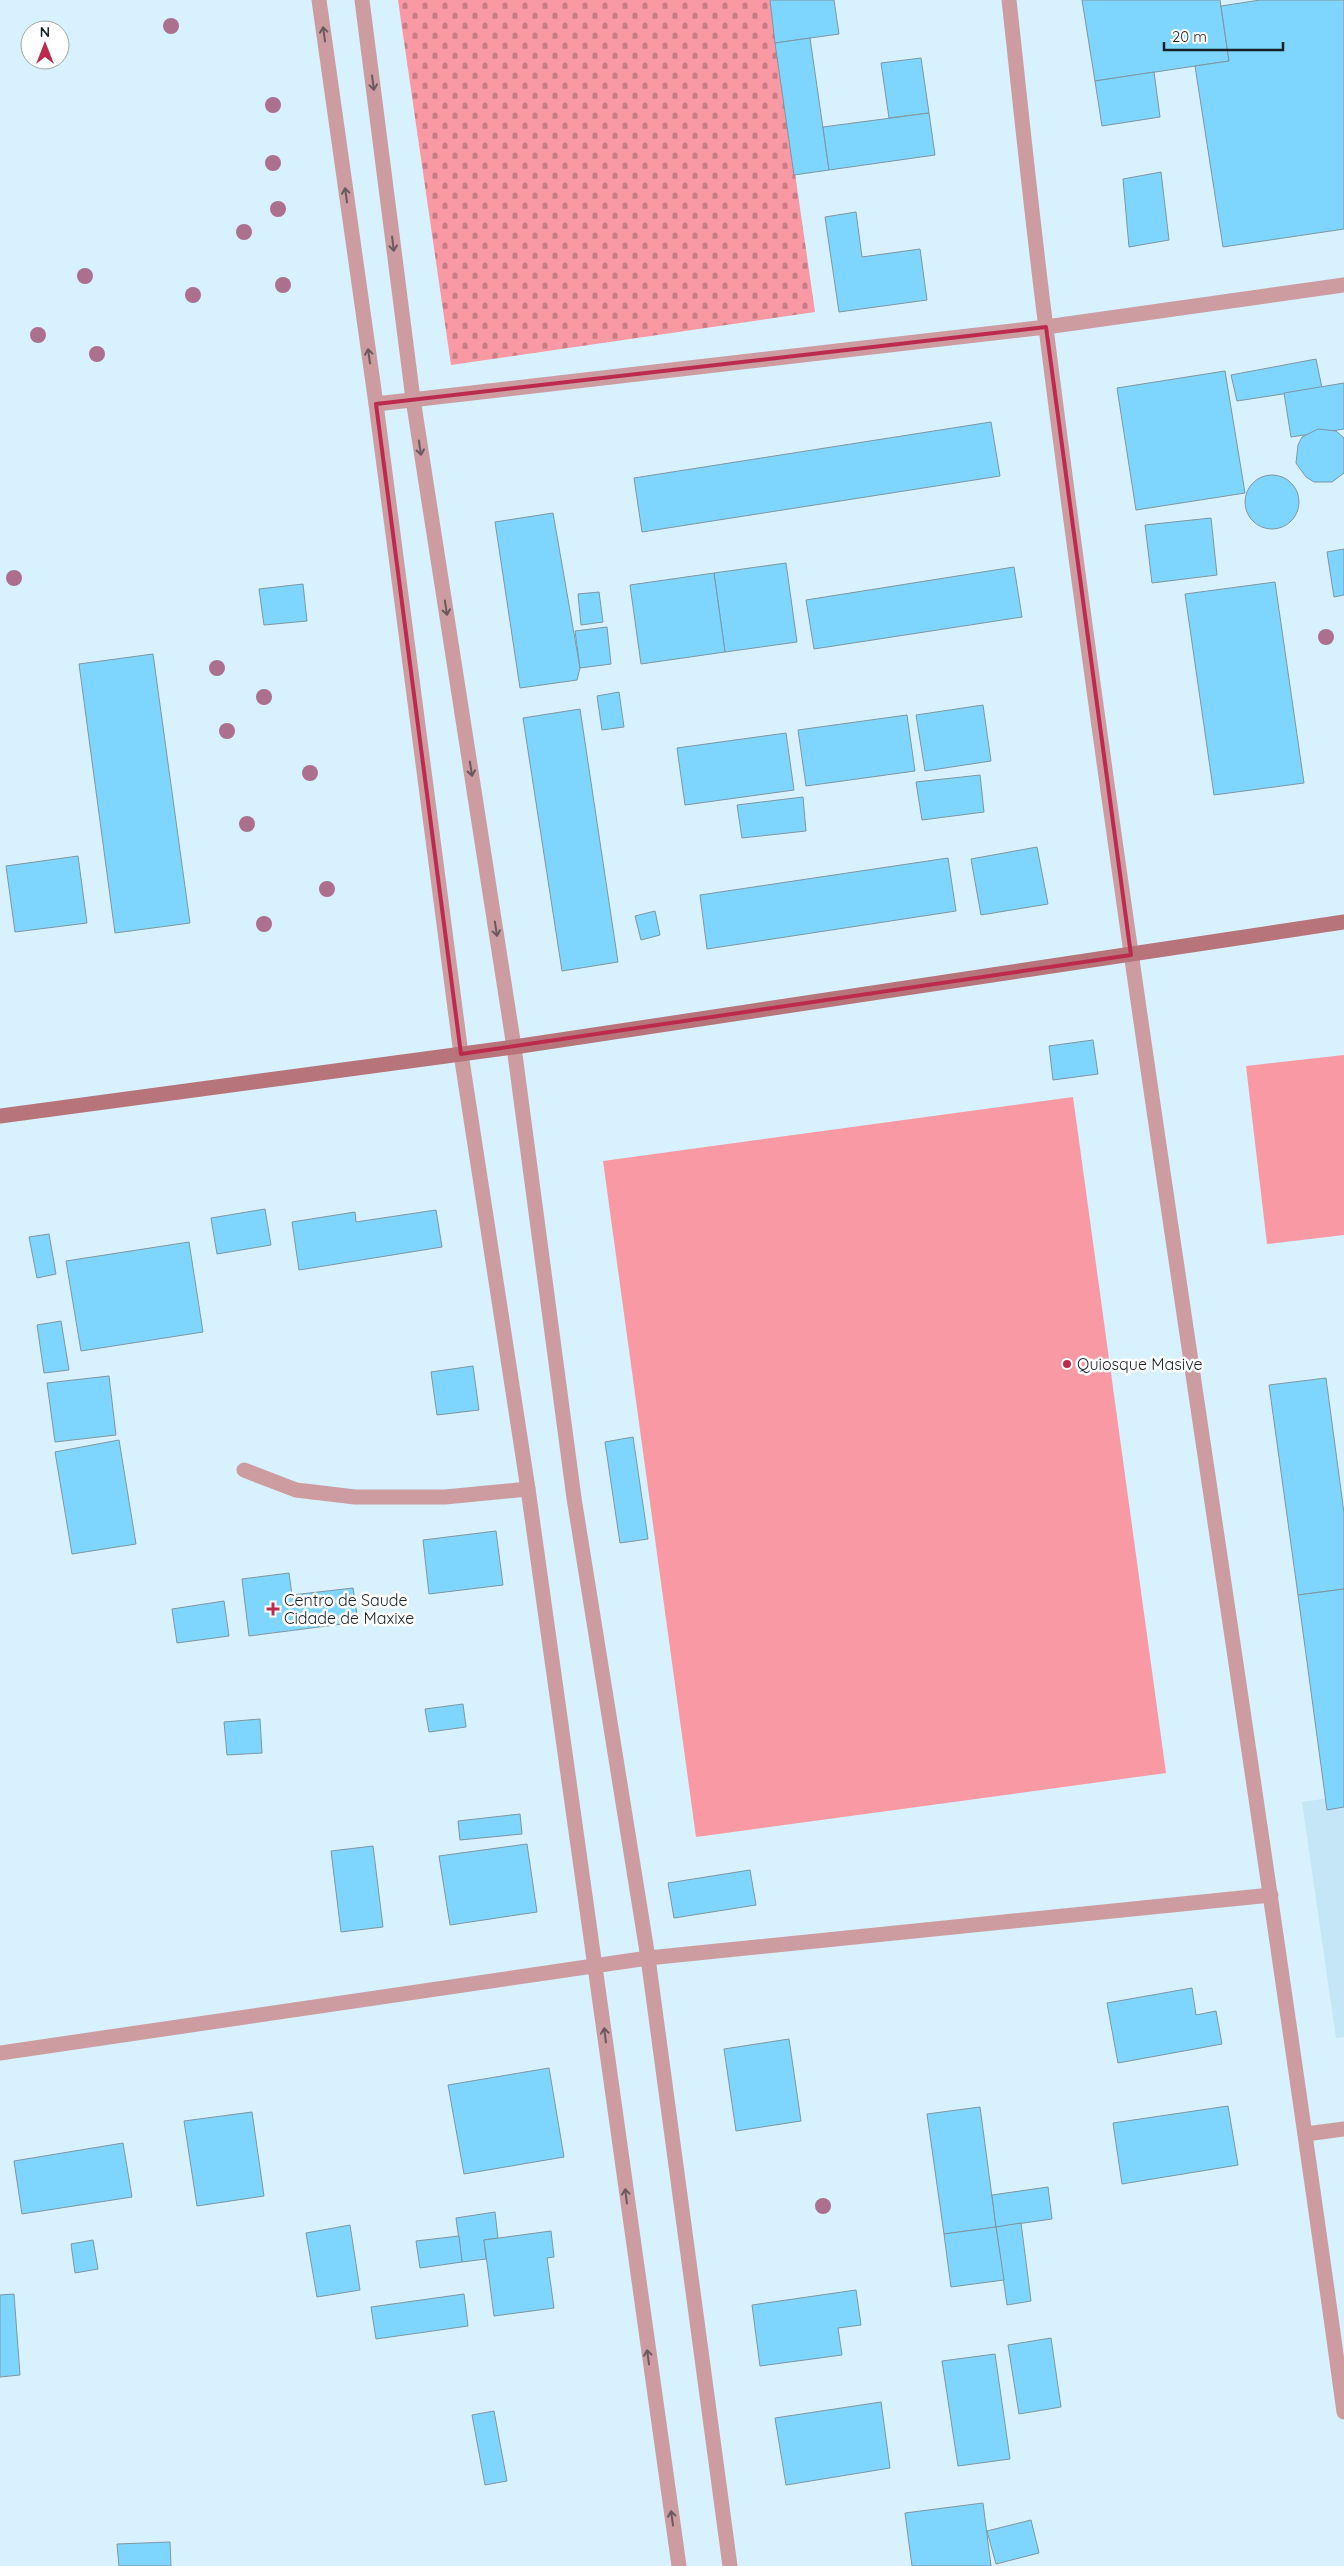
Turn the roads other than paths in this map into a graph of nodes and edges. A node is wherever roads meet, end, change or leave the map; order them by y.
1 (319, 0) edge
2 (362, 0) edge
3 (1009, 0) edge
4 (1344, 285) edge
5 (1046, 327) junction
6 (413, 399) junction
7 (376, 404) junction
8 (1344, 922) edge
9 (1131, 955) junction
10 (514, 1047) junction
11 (461, 1054) junction
12 (0, 1116) edge
13 (244, 1470) dead end
14 (528, 1489) junction
15 (1271, 1895) junction
16 (648, 1958) junction
17 (597, 1967) junction
18 (0, 2053) edge
19 (1344, 2130) edge
20 (1306, 2134) junction
21 (1344, 2412) edge
22 (679, 2566) edge
23 (730, 2566) edge

7 -> 1 street
2 -> 6 street
3 - 5 street
4 - 5 street
5 - 6 street
5 - 9 street
6 - 7 street
6 -> 10 street
7 - 11 street
8 - 9 main road
9 - 10 main road
9 - 15 street
10 - 11 main road
10 - 16 street
11 - 12 main road
11 - 14 street
13 - 14 street
14 - 17 street
15 - 16 street
15 - 20 street
16 - 17 street
16 - 23 street
17 - 18 street
22 -> 17 street
19 - 20 street
20 - 21 street

